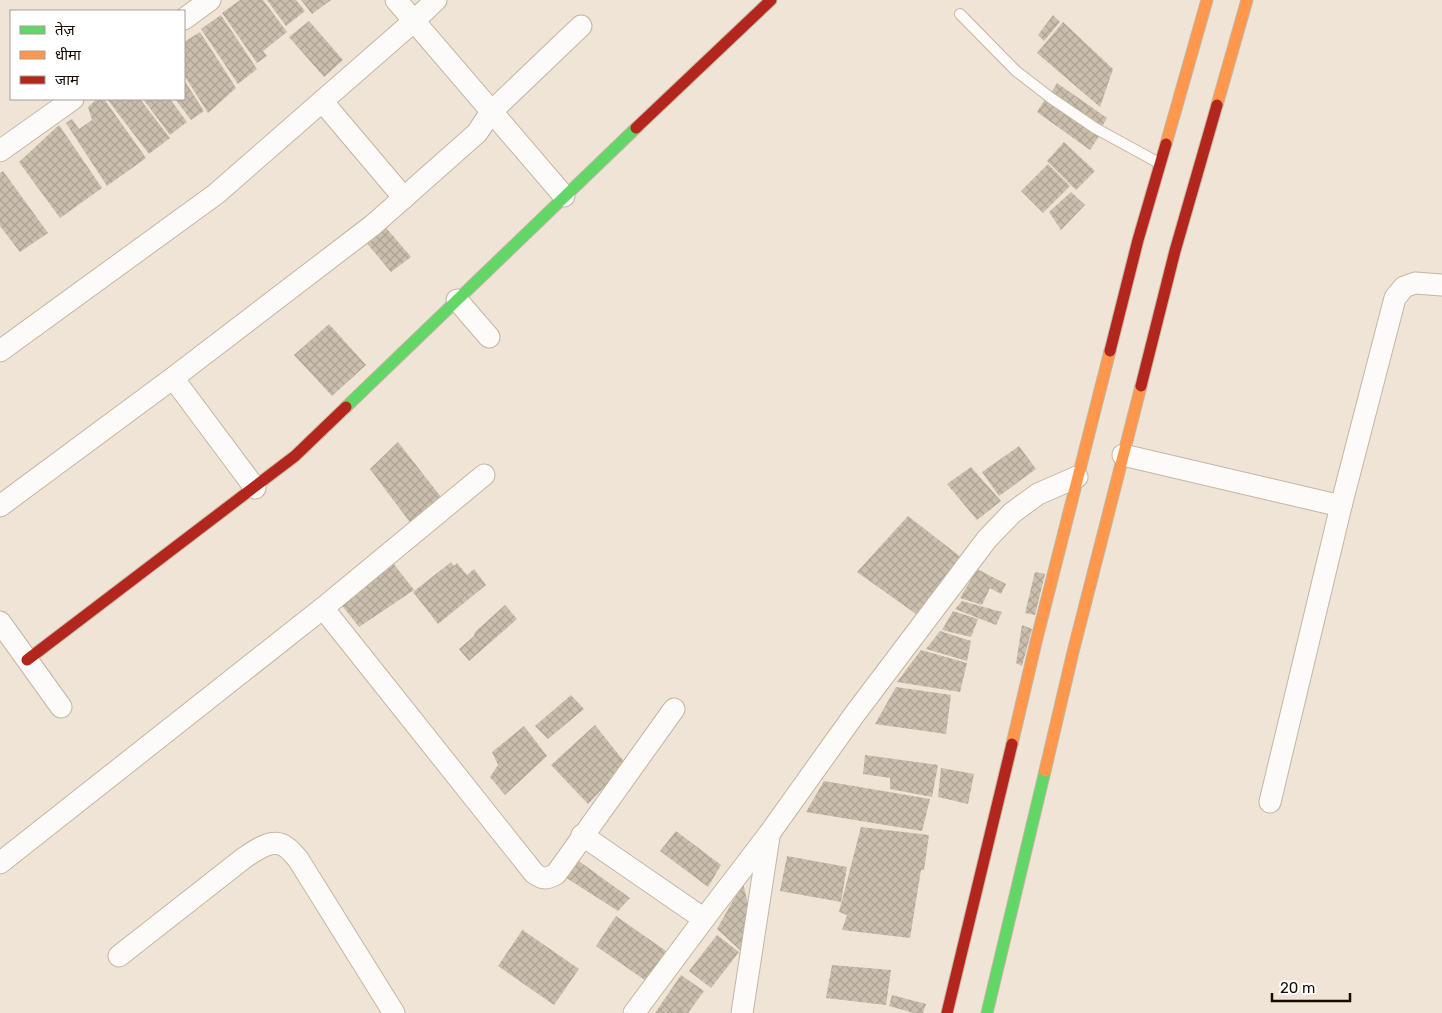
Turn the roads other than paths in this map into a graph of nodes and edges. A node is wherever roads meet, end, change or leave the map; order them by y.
1 (396, 0) edge
2 (436, 0) edge
3 (771, 0) edge
4 (1207, 0) edge
5 (1247, 0) edge
6 (203, 2) edge
7 (960, 14) dead end
8 (185, 18) edge
9 (414, 21) junction
10 (582, 26) dead end
11 (71, 100) edge
12 (322, 101) junction
13 (492, 112) junction
14 (0, 151) edge
15 (1160, 163) junction
16 (564, 196) junction
17 (404, 198) junction
18 (1442, 285) edge
19 (457, 300) junction
20 (489, 337) dead end
21 (0, 351) edge
22 (174, 378) junction
23 (1124, 455) junction
24 (484, 475) dead end
25 (1078, 477) junction
26 (255, 488) junction
27 (0, 506) edge
28 (1341, 506) junction
29 (323, 608) junction
30 (0, 622) edge
31 (27, 660) junction
32 (61, 707) dead end
33 (674, 709) dead end
34 (1270, 802) dead end
35 (769, 834) junction
36 (582, 836) junction
37 (0, 863) edge
38 (704, 919) junction
39 (119, 956) dead end
40 (394, 1013) edge
41 (634, 1013) edge
42 (742, 1013) edge
43 (947, 1013) edge
44 (987, 1013) edge

1 - 9 street
2 - 9 street
3 - 16 main road
4 - 15 main road
5 - 23 main road
6 - 8 street
7 - 15 lane
9 - 12 street
9 - 13 street
10 - 13 street
11 - 14 street
12 - 17 street
12 - 21 street
13 - 16 street
13 - 17 street
15 - 25 main road
16 - 19 main road
17 - 22 street
18 - 28 street
19 - 20 street
19 - 26 main road
22 - 26 street
22 - 27 street
23 - 28 street
23 - 44 main road
24 - 29 street
25 - 35 street
25 - 43 main road
26 - 31 main road
28 - 34 street
29 - 36 street
29 - 37 street
30 - 31 street
31 - 32 street
33 - 36 street
35 - 38 street
35 - 42 street
36 - 38 street
38 - 41 street
39 - 40 street

